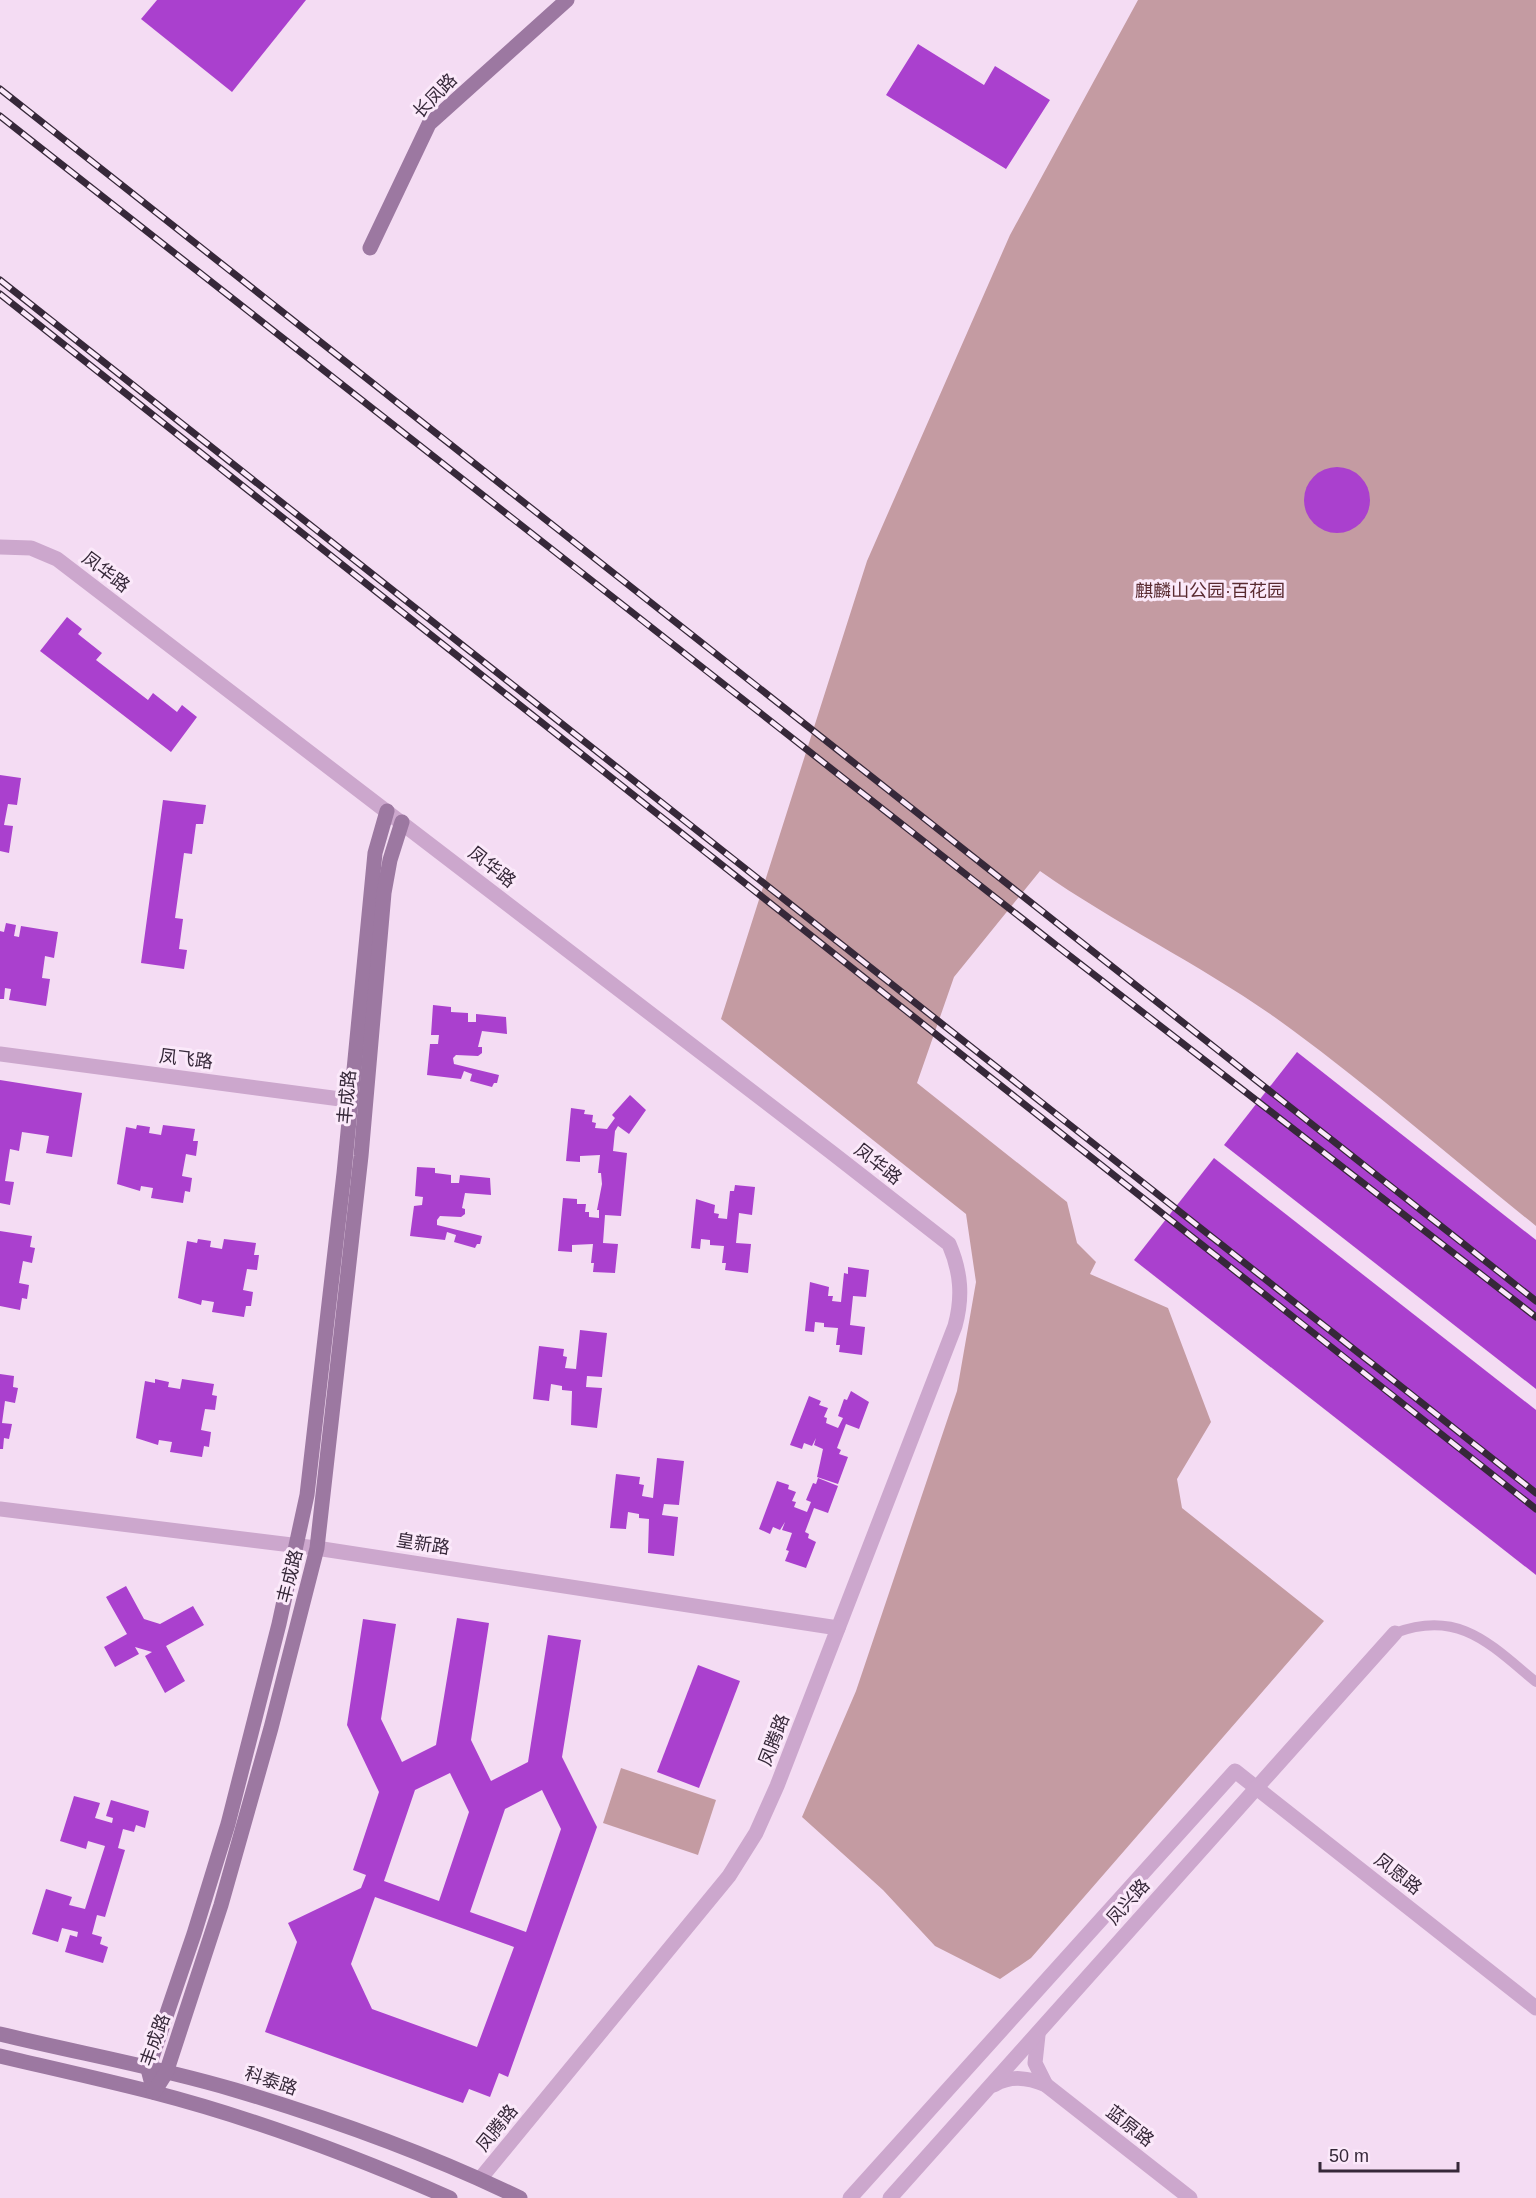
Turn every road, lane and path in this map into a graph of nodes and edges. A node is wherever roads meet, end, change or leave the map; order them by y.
1 (567, 0) edge
2 (370, 248) dead end
3 (0, 547) edge
4 (387, 811) junction
5 (402, 822) junction
6 (0, 1054) edge
7 (359, 1101) junction
8 (949, 1244) joint
9 (0, 1509) edge
10 (298, 1545) junction
11 (317, 1548) junction
12 (838, 1628) junction
13 (1395, 1633) joint
14 (1536, 1682) edge
15 (1235, 1771) joint
16 (1256, 1788) junction
17 (1536, 2008) edge
18 (1039, 2031) junction
19 (0, 2034) edge
20 (0, 2056) edge
21 (148, 2069) junction
22 (166, 2073) junction
23 (1046, 2085) junction
24 (988, 2088) junction
25 (154, 2092) junction
26 (480, 2179) junction
27 (450, 2198) edge
28 (520, 2198) edge
29 (850, 2198) edge
30 (890, 2198) edge
31 (1190, 2198) edge

1 - 2 main road, 长凤路
3 - 4 street, 凤华路
4 - 5 street, 凤华路
4 - 7 main road, 丰成路
5 - 7 main road, 丰成路
5 - 8 street, 凤华路
6 - 7 street, 凤飞路
7 - 10 main road, 丰成路
7 - 11 main road, 丰成路
8 - 12 street, 凤腾路
9 - 10 street, 皇新路
10 - 11 street, 皇新路
10 - 21 main road, 丰成路
11 - 12 street, 皇新路
11 - 22 main road, 丰成路
12 - 26 street, 凤腾路
13 - 14 lane
13 - 16 street, 凤兴路
15 - 16 street, 凤恩路
15 - 29 street, 凤兴路
16 - 17 street, 凤恩路
16 - 18 street, 凤兴路
18 - 23 street
18 - 24 street, 凤兴路
19 - 21 main road, 科泰路
20 - 25 main road
21 - 22 main road, 科泰路
21 - 25 main road, 丰成路
22 - 25 main road, 丰成路
22 - 26 main road, 科泰路
23 - 24 street, 蓝原路
23 - 31 street, 蓝原路
24 - 30 street, 凤兴路
25 - 27 main road
26 - 28 main road, 科泰路

